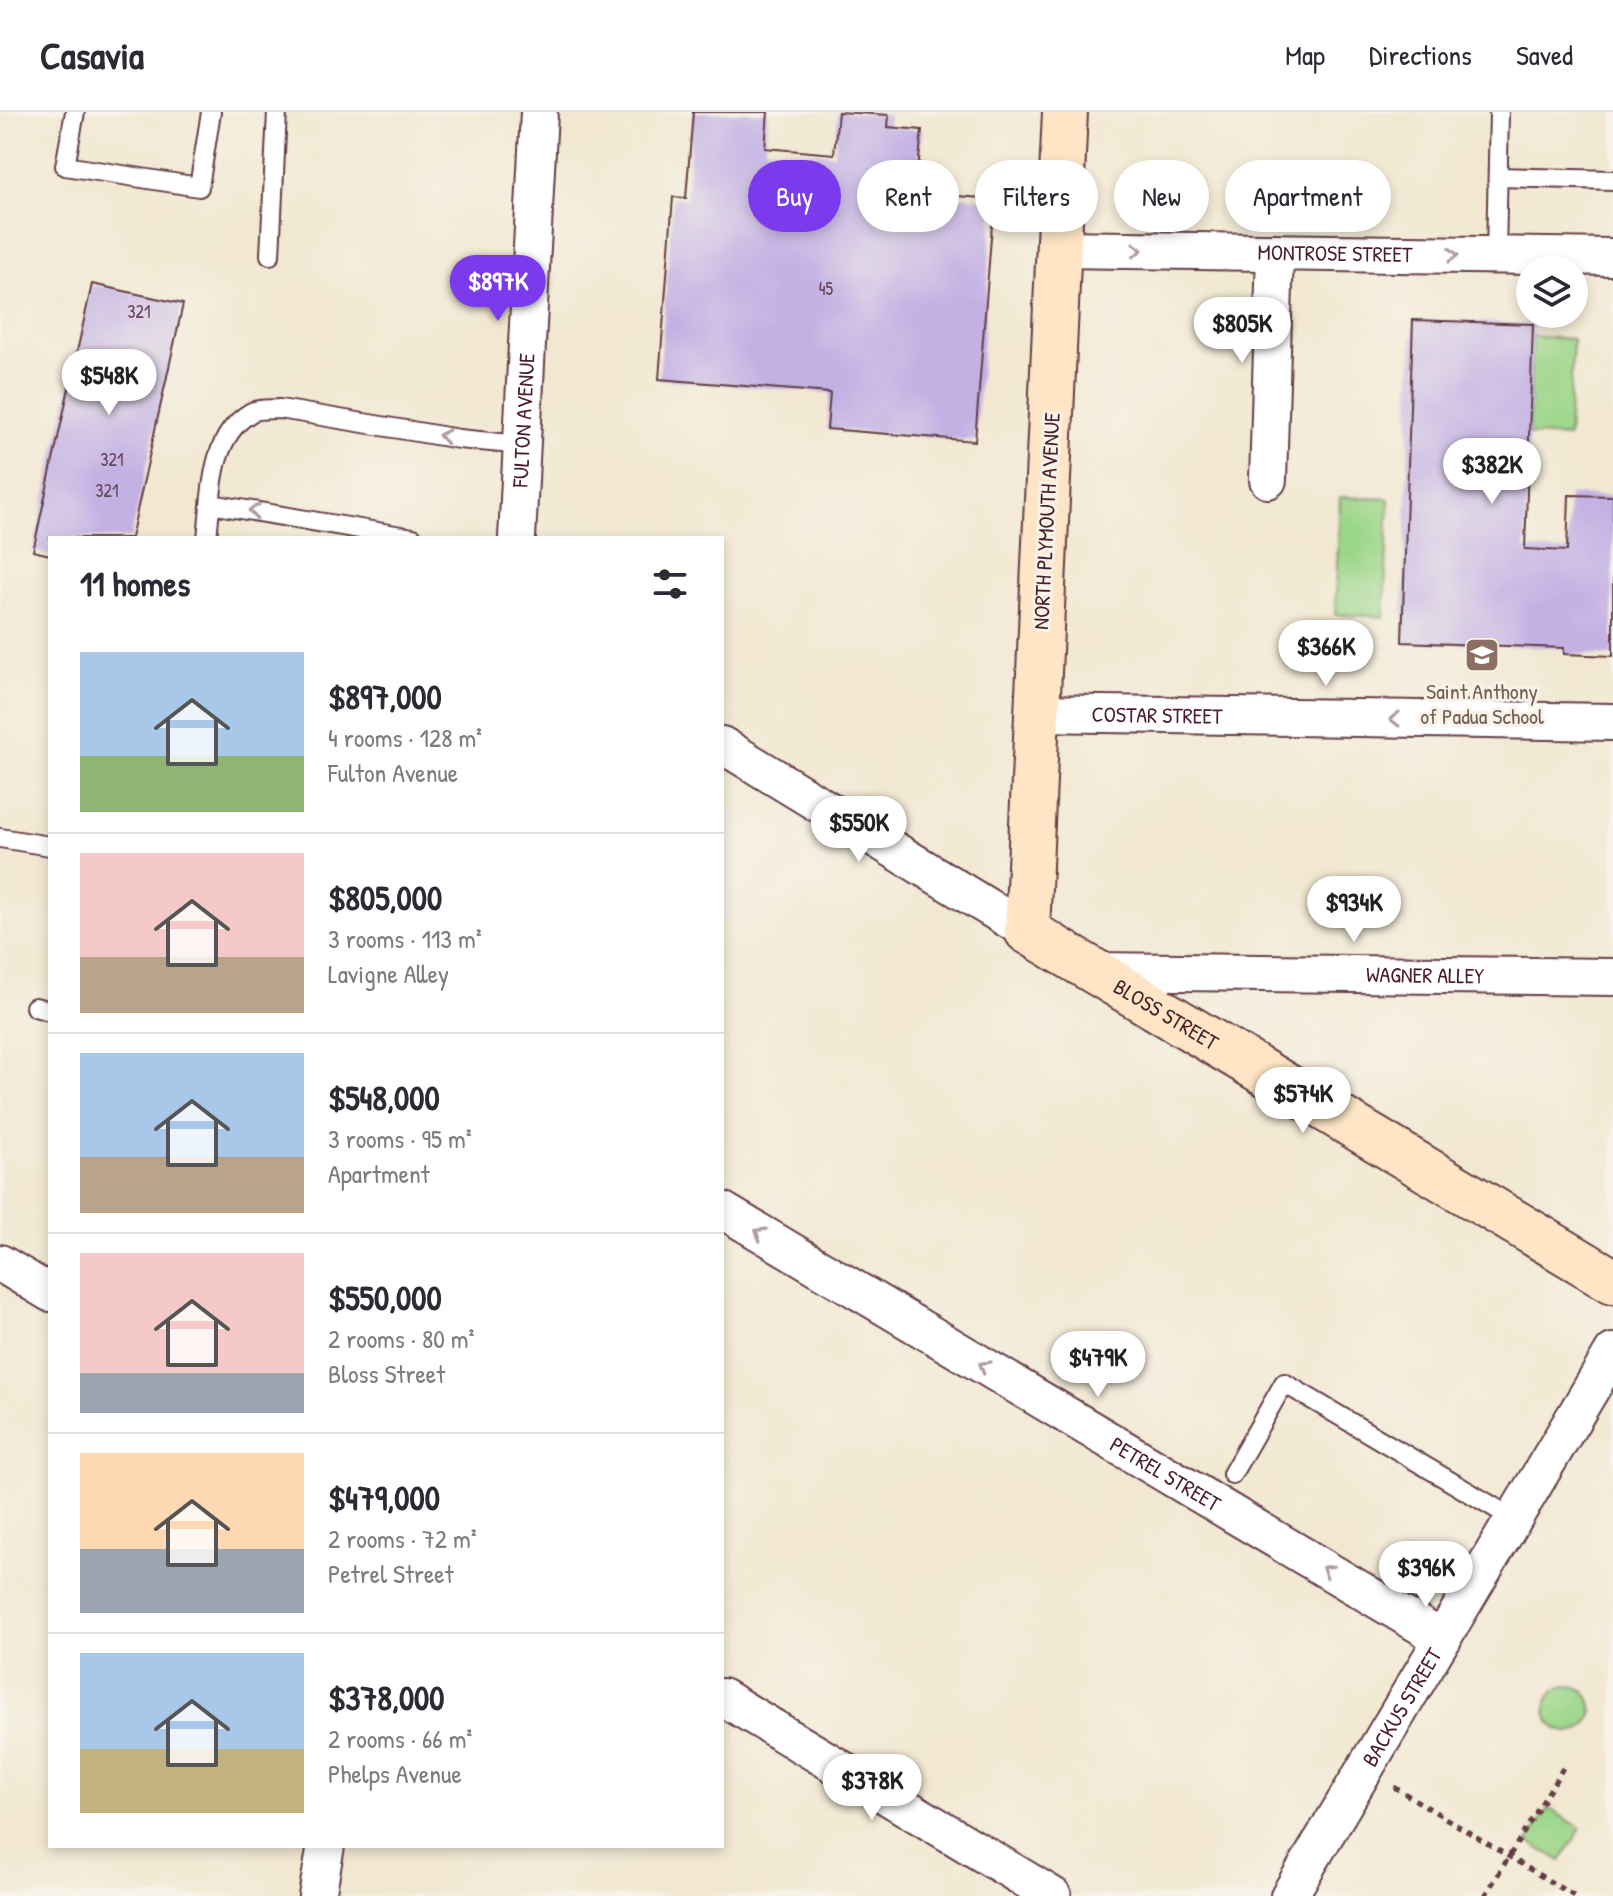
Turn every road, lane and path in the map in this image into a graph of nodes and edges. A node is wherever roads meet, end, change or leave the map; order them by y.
1 (75, 112) edge
2 (211, 112) edge
3 (277, 112) edge
4 (539, 112) edge
5 (1065, 112) edge
6 (1499, 112) edge
7 (1498, 177) junction
8 (1613, 180) edge
9 (1059, 249) junction
10 (1275, 252) junction
11 (270, 255) dead end
12 (1496, 255) junction
13 (1613, 257) edge
14 (522, 445) junction
15 (1268, 480) dead end
16 (211, 504) junction
17 (207, 536) edge
18 (401, 536) edge
19 (517, 536) edge
20 (1037, 713) junction
21 (1613, 722) edge
22 (724, 746) edge
23 (0, 838) edge
24 (48, 846) edge
25 (1027, 931) junction
26 (1095, 971) junction
27 (1613, 977) edge
28 (724, 1211) edge
29 (2, 1270) edge
30 (1613, 1281) edge
31 (48, 1288) edge
32 (1613, 1352) edge
33 (1232, 1474) dead end
34 (1514, 1519) junction
35 (1443, 1639) junction
36 (724, 1698) edge
37 (1563, 1768) dead end
38 (1365, 1770) junction
39 (326, 1848) edge
40 (1510, 1855) junction
41 (317, 1896) edge
42 (1053, 1896) edge
43 (1289, 1896) edge
44 (1485, 1896) edge
45 (1574, 1896) edge

1 - 2 lane
3 - 11 lane
4 - 14 street, FULTON AVENUE
5 - 9 street, NORTH PLYMOUTH AVENUE
6 - 7 lane
7 - 8 lane
7 - 12 lane
9 -> 10 street, MONTROSE STREET
9 - 20 street, NORTH PLYMOUTH AVENUE
10 -> 12 street, MONTROSE STREET
10 - 15 street
12 - 13 street, MONTROSE STREET
14 -> 16 lane
14 - 19 street, FULTON AVENUE
16 - 17 lane
18 -> 16 lane
21 -> 20 street, COSTAR STREET
20 - 25 street, NORTH PLYMOUTH AVENUE
22 - 25 street, BLOSS STREET
23 - 24 lane
25 - 26 street, BLOSS STREET
26 - 27 street, WAGNER ALLEY
26 - 30 street, BLOSS STREET
35 -> 28 street, PETREL STREET
29 - 31 street
32 - 34 street, BACKUS STREET
33 - 34 lane
34 - 35 street, BACKUS STREET
35 - 38 street, BACKUS STREET
36 - 42 street
37 - 40 path
38 - 40 path
38 - 43 street, BACKUS STREET
39 - 41 street
40 - 44 path
40 - 45 path

